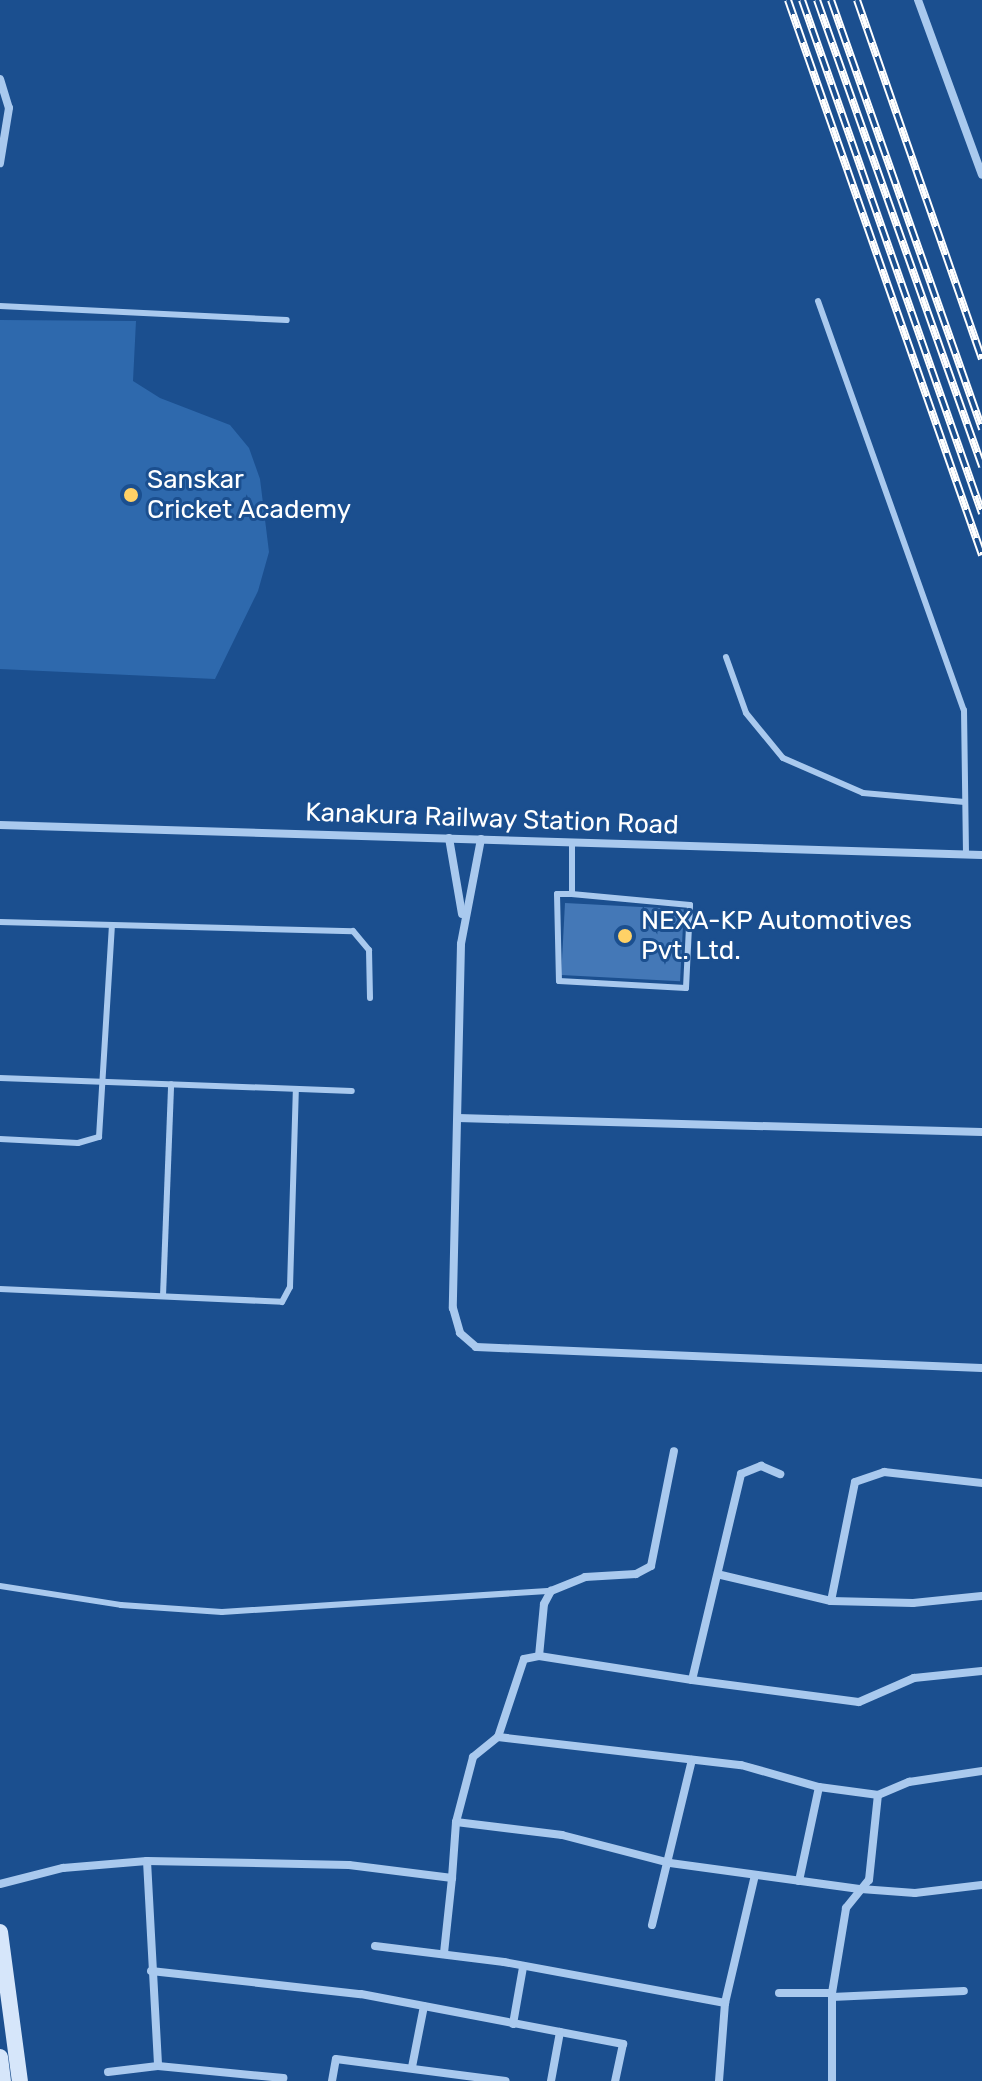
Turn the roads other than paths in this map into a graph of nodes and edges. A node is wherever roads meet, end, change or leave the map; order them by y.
1 (918, 0) edge
2 (0, 79) edge
3 (0, 163) edge
4 (982, 175) edge
5 (818, 301) dead end
6 (0, 306) edge
7 (287, 320) dead end
8 (726, 657) dead end
9 (965, 802) junction
10 (0, 825) edge
11 (449, 838) junction
12 (481, 839) junction
13 (572, 842) junction
14 (966, 852) junction
15 (982, 855) edge
16 (572, 894) junction
17 (463, 919) junction
18 (0, 922) edge
19 (112, 927) junction
20 (370, 998) dead end
21 (0, 1078) edge
22 (103, 1081) junction
23 (171, 1084) junction
24 (296, 1089) junction
25 (352, 1091) dead end
26 (458, 1118) junction
27 (982, 1132) edge
28 (0, 1139) edge
29 (0, 1289) edge
30 (163, 1296) junction
31 (982, 1368) edge
32 (674, 1451) dead end
33 (780, 1474) dead end
34 (982, 1483) edge
35 (721, 1575) junction
36 (0, 1586) edge
37 (551, 1591) junction
38 (982, 1596) edge
39 (831, 1601) junction
40 (539, 1656) junction
41 (982, 1671) edge
42 (692, 1680) junction
43 (498, 1737) junction
44 (692, 1760) junction
45 (982, 1771) edge
46 (819, 1787) junction
47 (878, 1795) junction
48 (456, 1822) junction
49 (147, 1861) junction
50 (670, 1863) junction
51 (755, 1875) junction
52 (452, 1878) junction
53 (799, 1881) junction
54 (0, 1884) edge
55 (982, 1885) edge
56 (861, 1889) junction
57 (652, 1925) dead end
58 (0, 1932) edge
59 (375, 1946) dead end
60 (444, 1953) junction
61 (523, 1967) junction
62 (151, 1971) junction
63 (964, 1991) dead end
64 (779, 1993) dead end
65 (832, 1995) junction
66 (725, 2003) junction
67 (424, 2006) junction
68 (513, 2024) junction
69 (560, 2032) junction
70 (0, 2057) edge
71 (158, 2066) junction
72 (412, 2067) junction
73 (108, 2072) dead end
74 (283, 2078) dead end
75 (3, 2081) edge
76 (20, 2081) edge
77 (332, 2081) edge
78 (506, 2081) edge
79 (551, 2081) edge
80 (615, 2081) edge
81 (719, 2081) edge
82 (832, 2081) edge

1 - 4 street
2 - 3 street
5 - 9 lane
6 - 7 lane
8 - 9 lane
9 - 14 lane
10 - 11 street, Kanakura Railway Station Road
11 - 12 street, Kanakura Railway Station Road
11 - 17 street
12 - 13 street, Kanakura Railway Station Road
12 - 17 street
13 - 14 street, Kanakura Railway Station Road
13 - 16 lane
14 - 15 street, Kanakura Railway Station Road
16 - 16 lane
17 - 26 street
18 - 19 lane
19 - 20 lane
19 - 22 lane
21 - 22 lane
22 - 23 lane
22 - 28 lane
23 - 24 lane
23 - 30 lane
24 - 25 lane
24 - 30 lane
26 - 27 street
26 - 31 street
29 - 30 lane
32 - 37 street
33 - 35 street
34 - 39 street
35 - 39 street
35 - 42 street
36 - 37 lane
37 - 40 street
38 - 39 street
40 - 42 street
40 - 43 street
41 - 42 street
43 - 44 street
43 - 48 street
44 - 46 street
44 - 50 street
45 - 47 street
46 - 47 street
46 - 53 street
47 - 56 street
48 - 50 street
48 - 52 street
49 - 52 street
49 - 54 street
49 - 62 street
50 - 51 street
50 - 57 street
51 - 53 street
51 - 66 street
52 - 60 street
53 - 56 street
55 - 56 street
56 - 65 street
58 - 76 main road
59 - 60 street
60 - 61 street
61 - 66 street
61 - 68 street
62 - 67 street
62 - 71 street
63 - 65 street
64 - 65 street
65 - 82 street
66 - 81 street
67 - 68 street
67 - 72 street
68 - 69 street
69 - 79 street
69 - 80 street
70 - 75 main road
71 - 73 street
71 - 74 street
72 - 77 street
72 - 78 street

